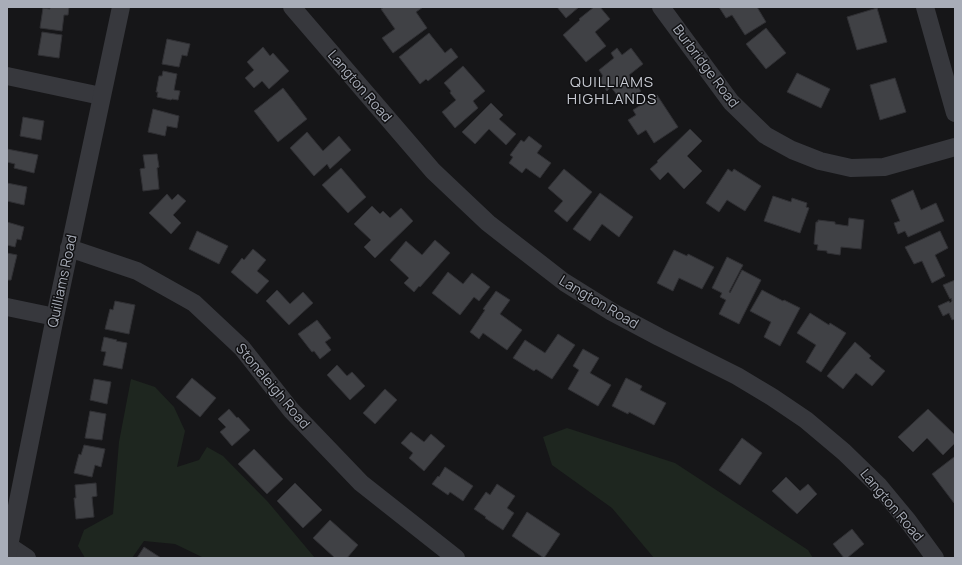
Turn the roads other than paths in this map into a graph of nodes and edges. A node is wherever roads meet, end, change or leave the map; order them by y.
1 (121, 7) edge
2 (292, 7) edge
3 (661, 7) edge
4 (925, 7) edge
5 (7, 76) edge
6 (101, 96) junction
7 (955, 113) edge
8 (955, 146) edge
9 (69, 248) junction
10 (7, 307) edge
11 (55, 317) junction
12 (8, 549) edge
13 (27, 558) edge
14 (456, 558) edge
15 (935, 558) edge

1 - 6 street, Quilliams Road
2 - 15 street, Langton Road
3 - 8 street, Burbridge Road
4 - 7 street
5 - 6 street
6 - 9 street, Quilliams Road
9 - 11 street, Quilliams Road
9 - 14 street, Stoneleigh Road
10 - 11 street
11 - 12 street, Quilliams Road
12 - 13 street

